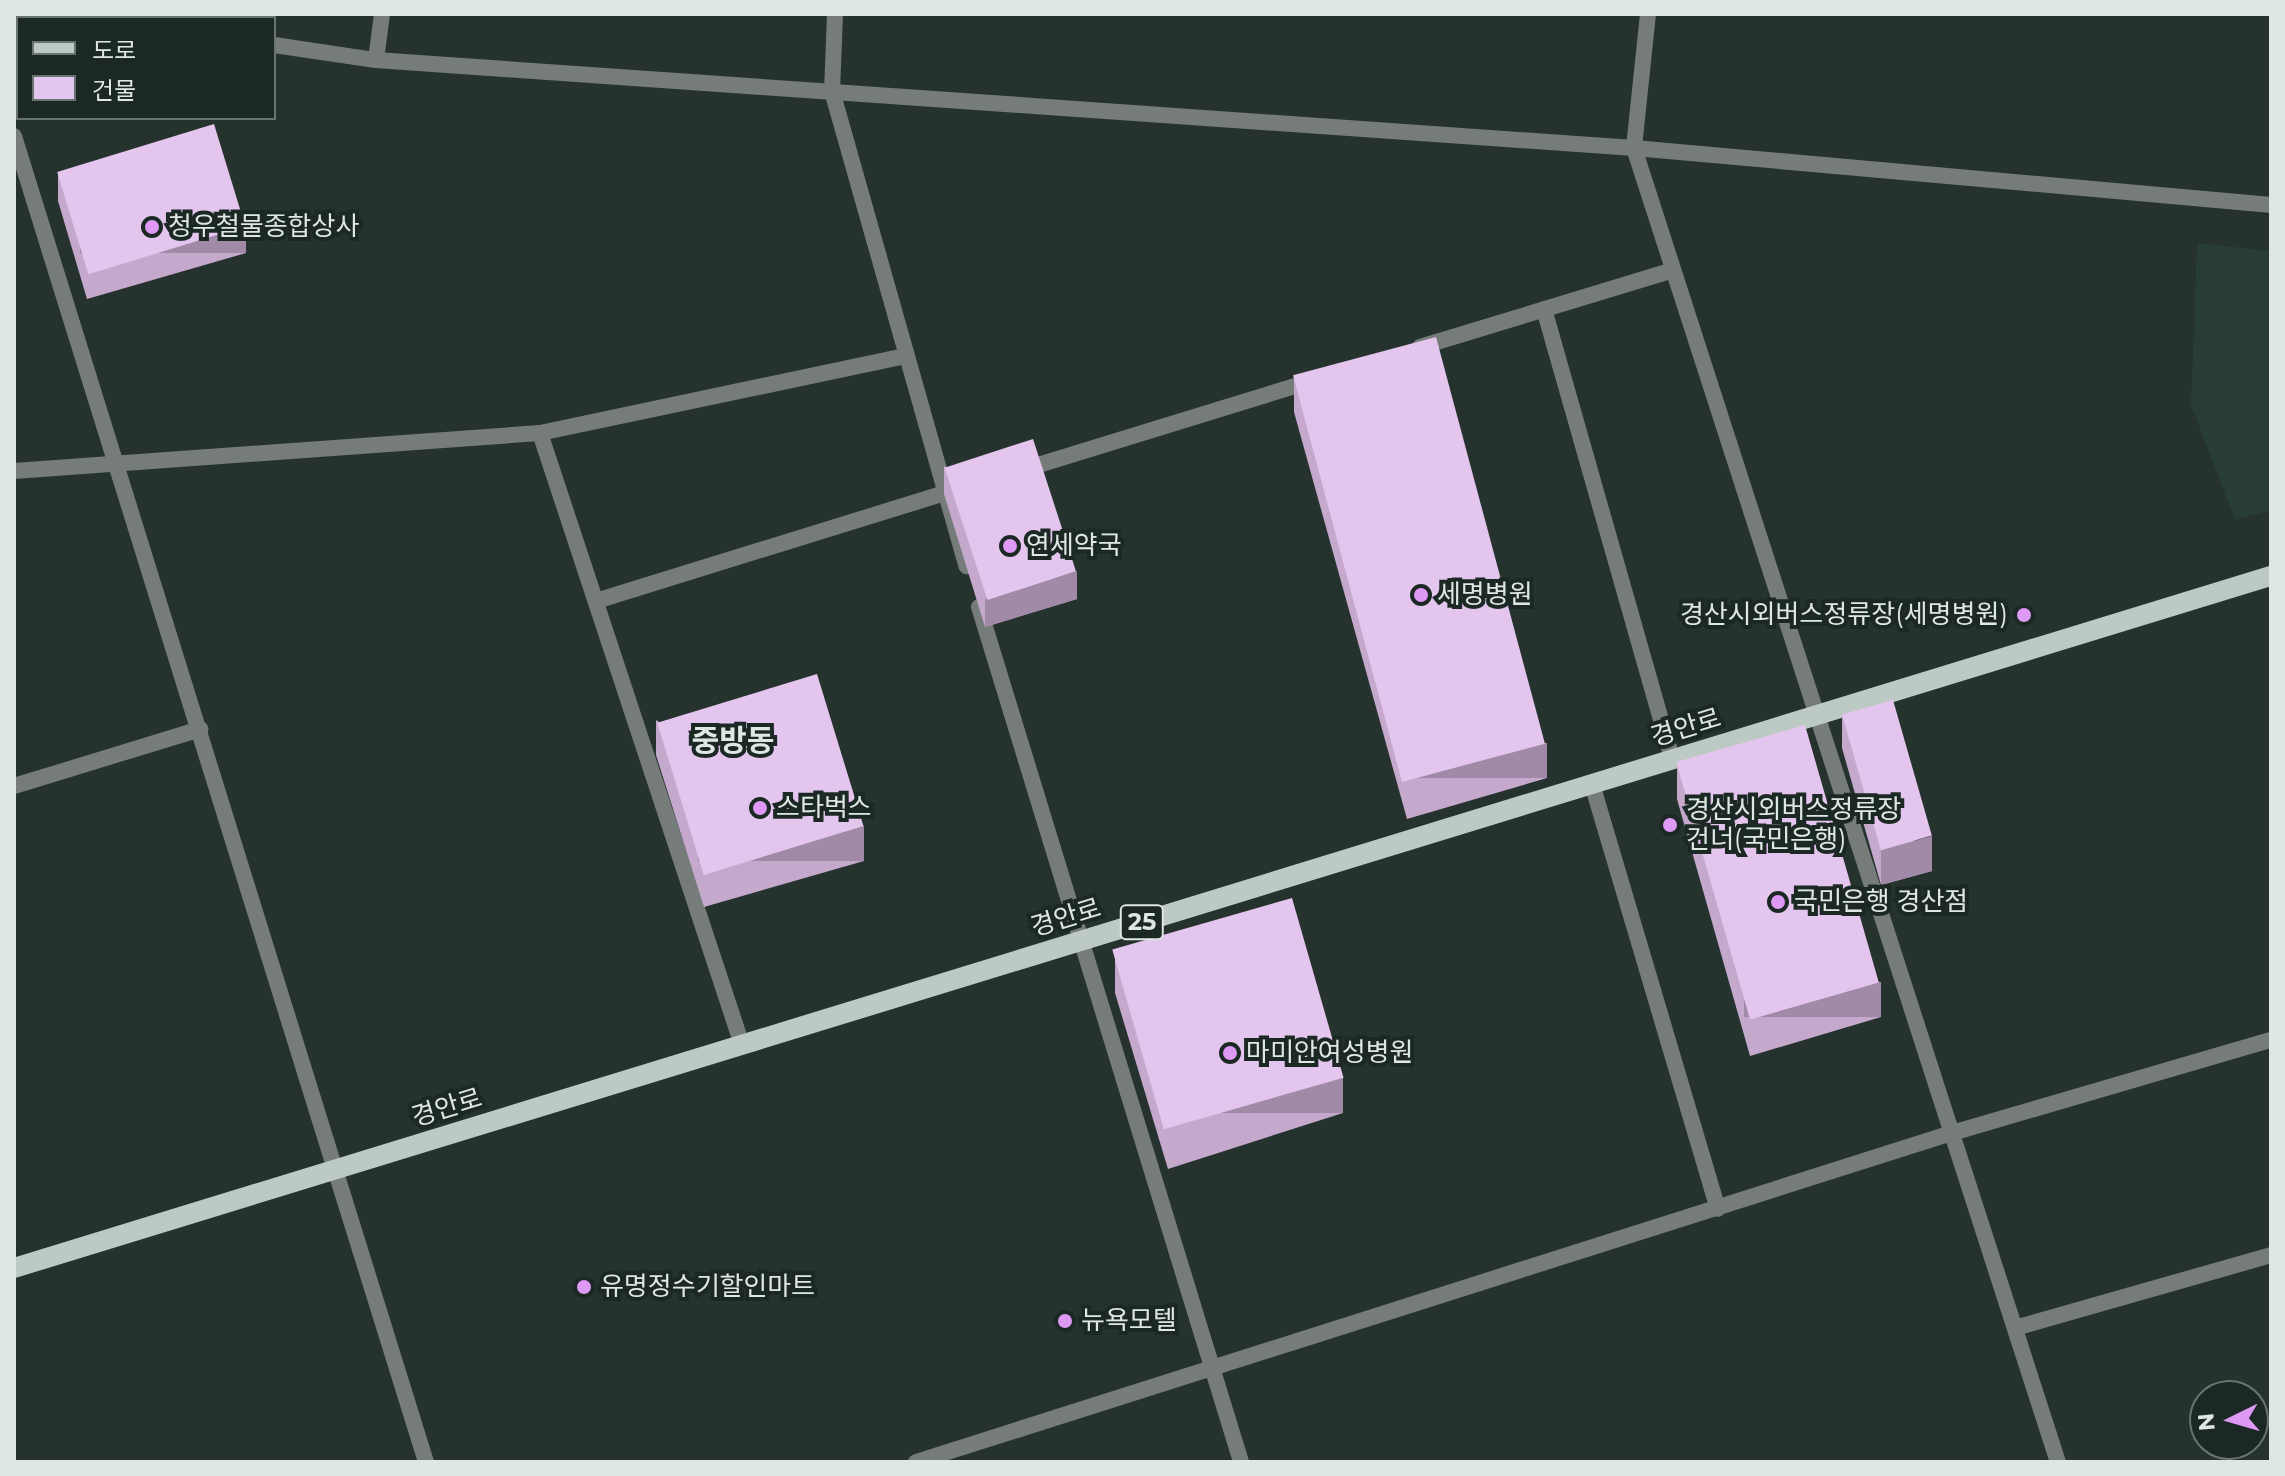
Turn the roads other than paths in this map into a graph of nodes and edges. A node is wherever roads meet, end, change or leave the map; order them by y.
1 (382, 14) edge
2 (835, 14) edge
3 (1648, 14) edge
4 (276, 45) edge
5 (376, 60) junction
6 (832, 91) junction
7 (14, 136) edge
8 (1634, 148) junction
9 (2271, 205) edge
10 (1673, 270) junction
11 (1544, 309) junction
12 (1409, 351) edge
13 (906, 356) junction
14 (1334, 374) edge
15 (540, 433) junction
16 (113, 461) junction
17 (14, 471) edge
18 (1003, 475) edge
19 (974, 485) edge
20 (944, 494) junction
21 (2271, 576) edge
22 (596, 601) junction
23 (1817, 715) junction
24 (200, 729) junction
25 (1672, 759) junction
26 (1592, 784) junction
27 (14, 786) edge
28 (1083, 940) junction
29 (2271, 1040) edge
30 (742, 1045) junction
31 (1952, 1133) junction
32 (336, 1169) junction
33 (1718, 1209) junction
34 (2271, 1255) edge
35 (14, 1268) edge
36 (2015, 1328) junction
37 (1213, 1371) junction
38 (426, 1462) edge
39 (916, 1462) edge
40 (1241, 1462) edge
41 (2058, 1462) edge

1 - 5 street
2 - 6 street
3 - 8 street
4 - 5 street
5 - 6 street
6 - 8 street
6 - 13 street
7 - 16 street
8 - 9 street
8 - 10 street
10 - 11 street
10 - 23 street
11 - 12 street
11 - 25 street
13 - 15 street
13 - 20 street
14 - 18 street
15 - 16 street
15 - 22 street
16 - 17 street
16 - 24 street
19 - 20 street
20 - 22 street
20 - 28 street
21 - 23 main road, 경안로 / 25
22 - 30 street
23 - 25 main road, 경안로 / 25
23 - 31 street
24 - 27 street
24 - 32 street
25 - 26 main road, 경안로 / 25
26 - 28 main road, 경안로 / 25
26 - 33 street
28 - 30 main road, 경안로 / 25
28 - 37 street
29 - 31 street
30 - 32 main road, 경안로 / 25
31 - 33 street
31 - 36 street
32 - 35 main road, 경안로 / 25
32 - 38 street
33 - 37 street
34 - 36 street
36 - 41 street
37 - 39 street
37 - 40 street

